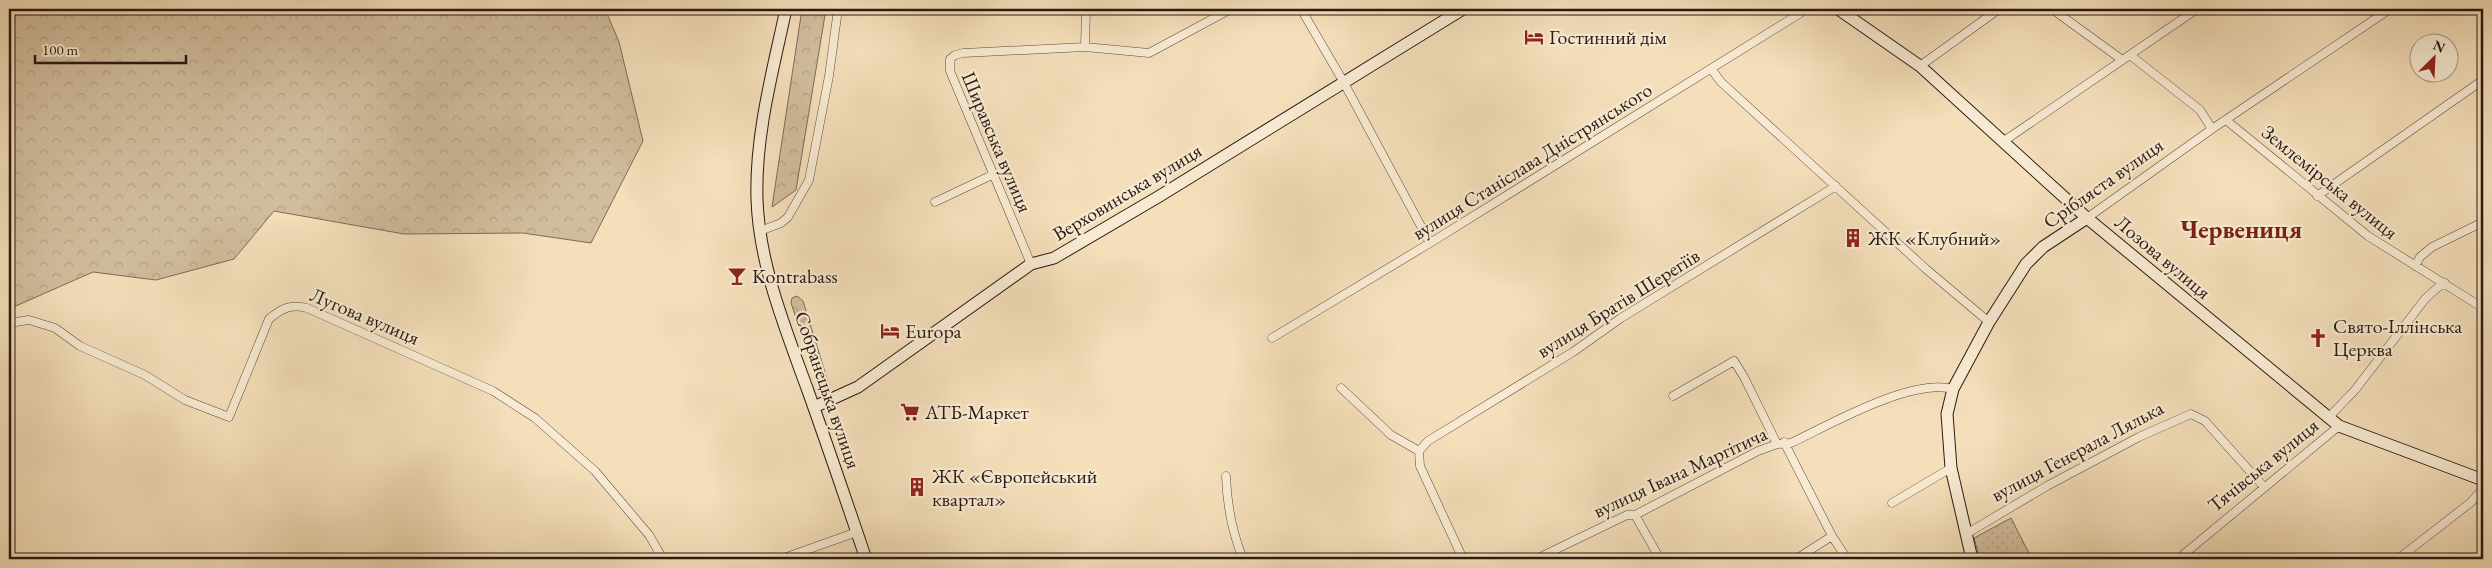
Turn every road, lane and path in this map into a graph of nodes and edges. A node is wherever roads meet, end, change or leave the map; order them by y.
1 (786, 9) edge
2 (838, 9) edge
3 (1086, 9) edge
4 (1231, 9) edge
5 (1301, 9) edge
6 (1463, 9) edge
7 (1807, 9) edge
8 (1838, 9) edge
9 (1999, 9) edge
10 (2052, 9) edge
11 (2196, 9) edge
12 (2390, 9) edge
13 (1085, 47) junction
14 (2130, 55) junction
15 (2121, 59) junction
16 (1920, 66) junction
17 (1712, 70) junction
18 (2483, 80) edge
19 (1343, 81) junction
20 (2226, 120) junction
21 (2212, 129) junction
22 (2004, 141) junction
23 (992, 175) junction
24 (1836, 186) junction
25 (2317, 196) junction
26 (935, 202) dead end
27 (2087, 218) junction
28 (2483, 222) edge
29 (760, 230) junction
30 (1430, 243) junction
31 (1031, 264) junction
32 (2415, 266) junction
33 (2445, 283) junction
34 (2483, 308) edge
35 (1989, 322) junction
36 (9, 323) edge
37 (1272, 338) dead end
38 (1341, 388) dead end
39 (1953, 389) junction
40 (1673, 396) dead end
41 (814, 407) junction
42 (2329, 417) junction
43 (2339, 426) junction
44 (1781, 443) junction
45 (1419, 451) junction
46 (1951, 468) junction
47 (1226, 476) dead end
48 (2483, 480) edge
49 (2264, 487) junction
50 (2483, 489) edge
51 (1892, 503) dead end
52 (1635, 515) junction
53 (856, 532) junction
54 (1966, 534) junction
55 (1832, 536) junction
56 (663, 559) edge
57 (781, 559) edge
58 (866, 559) edge
59 (1243, 559) edge
60 (1463, 559) edge
61 (1536, 559) edge
62 (1660, 559) edge
63 (1796, 559) edge
64 (1847, 559) edge
65 (1972, 559) edge
66 (2178, 559) edge
67 (2398, 559) edge

1 - 29 street, Собранецька вулиця
2 - 29 street
3 - 13 street
4 - 13 street
5 - 19 street
6 - 19 street, Верховинська вулиця
7 - 17 street, вулиця Станіслава Дністрянського
8 - 16 street, Лозова вулиця
9 - 16 street
10 - 15 street
11 - 14 street
12 - 20 street, Срібляста вулиця
13 - 23 street, Ширавська вулиця
14 - 15 street
14 - 21 street
15 - 22 street
16 - 22 street, Лозова вулиця
17 - 24 street
17 - 30 street, вулиця Станіслава Дністрянського
18 - 25 street
19 - 30 street
19 - 31 street, Верховинська вулиця
20 - 21 street, Срібляста вулиця
20 - 25 street, Землемірська вулиця
21 - 27 street, Срібляста вулиця
22 - 27 street, Лозова вулиця
23 - 26 street
23 - 31 street, Ширавська вулиця
24 - 35 street
24 - 45 street, вулиця Братів Шерегіїв
25 - 32 street, Землемірська вулиця
27 - 35 street, Срібляста вулиця
27 - 42 street, Лозова вулиця
28 - 32 street
29 - 41 street, Собранецька вулиця
30 - 37 street, вулиця Станіслава Дністрянського
31 - 41 street, Верховинська вулиця
32 - 33 street, Землемірська вулиця
33 - 34 street, Землемірська вулиця
33 - 42 street, Тячівська вулиця
35 - 39 street, Срібляста вулиця
36 - 56 street, Лугова вулиця
38 - 45 street
39 - 44 street, вулиця Івана Маргітича
39 - 46 street, Срібляста вулиця
40 - 44 street
41 - 53 street, Собранецька вулиця
42 - 43 street, Тячівська вулиця
43 - 48 street
43 - 49 street, Тячівська вулиця
44 - 52 street, вулиця Івана Маргітича
44 - 55 street
45 - 60 street
46 - 51 street
46 - 54 street, Срібляста вулиця
47 - 59 street
49 - 54 street, вулиця Генерала Лялька
49 - 66 street, Тячівська вулиця
50 - 67 street
52 - 61 street, вулиця Івана Маргітича
52 - 62 street
53 - 57 street
53 - 58 street, Собранецька вулиця
54 - 65 street
55 - 63 street
55 - 64 street

